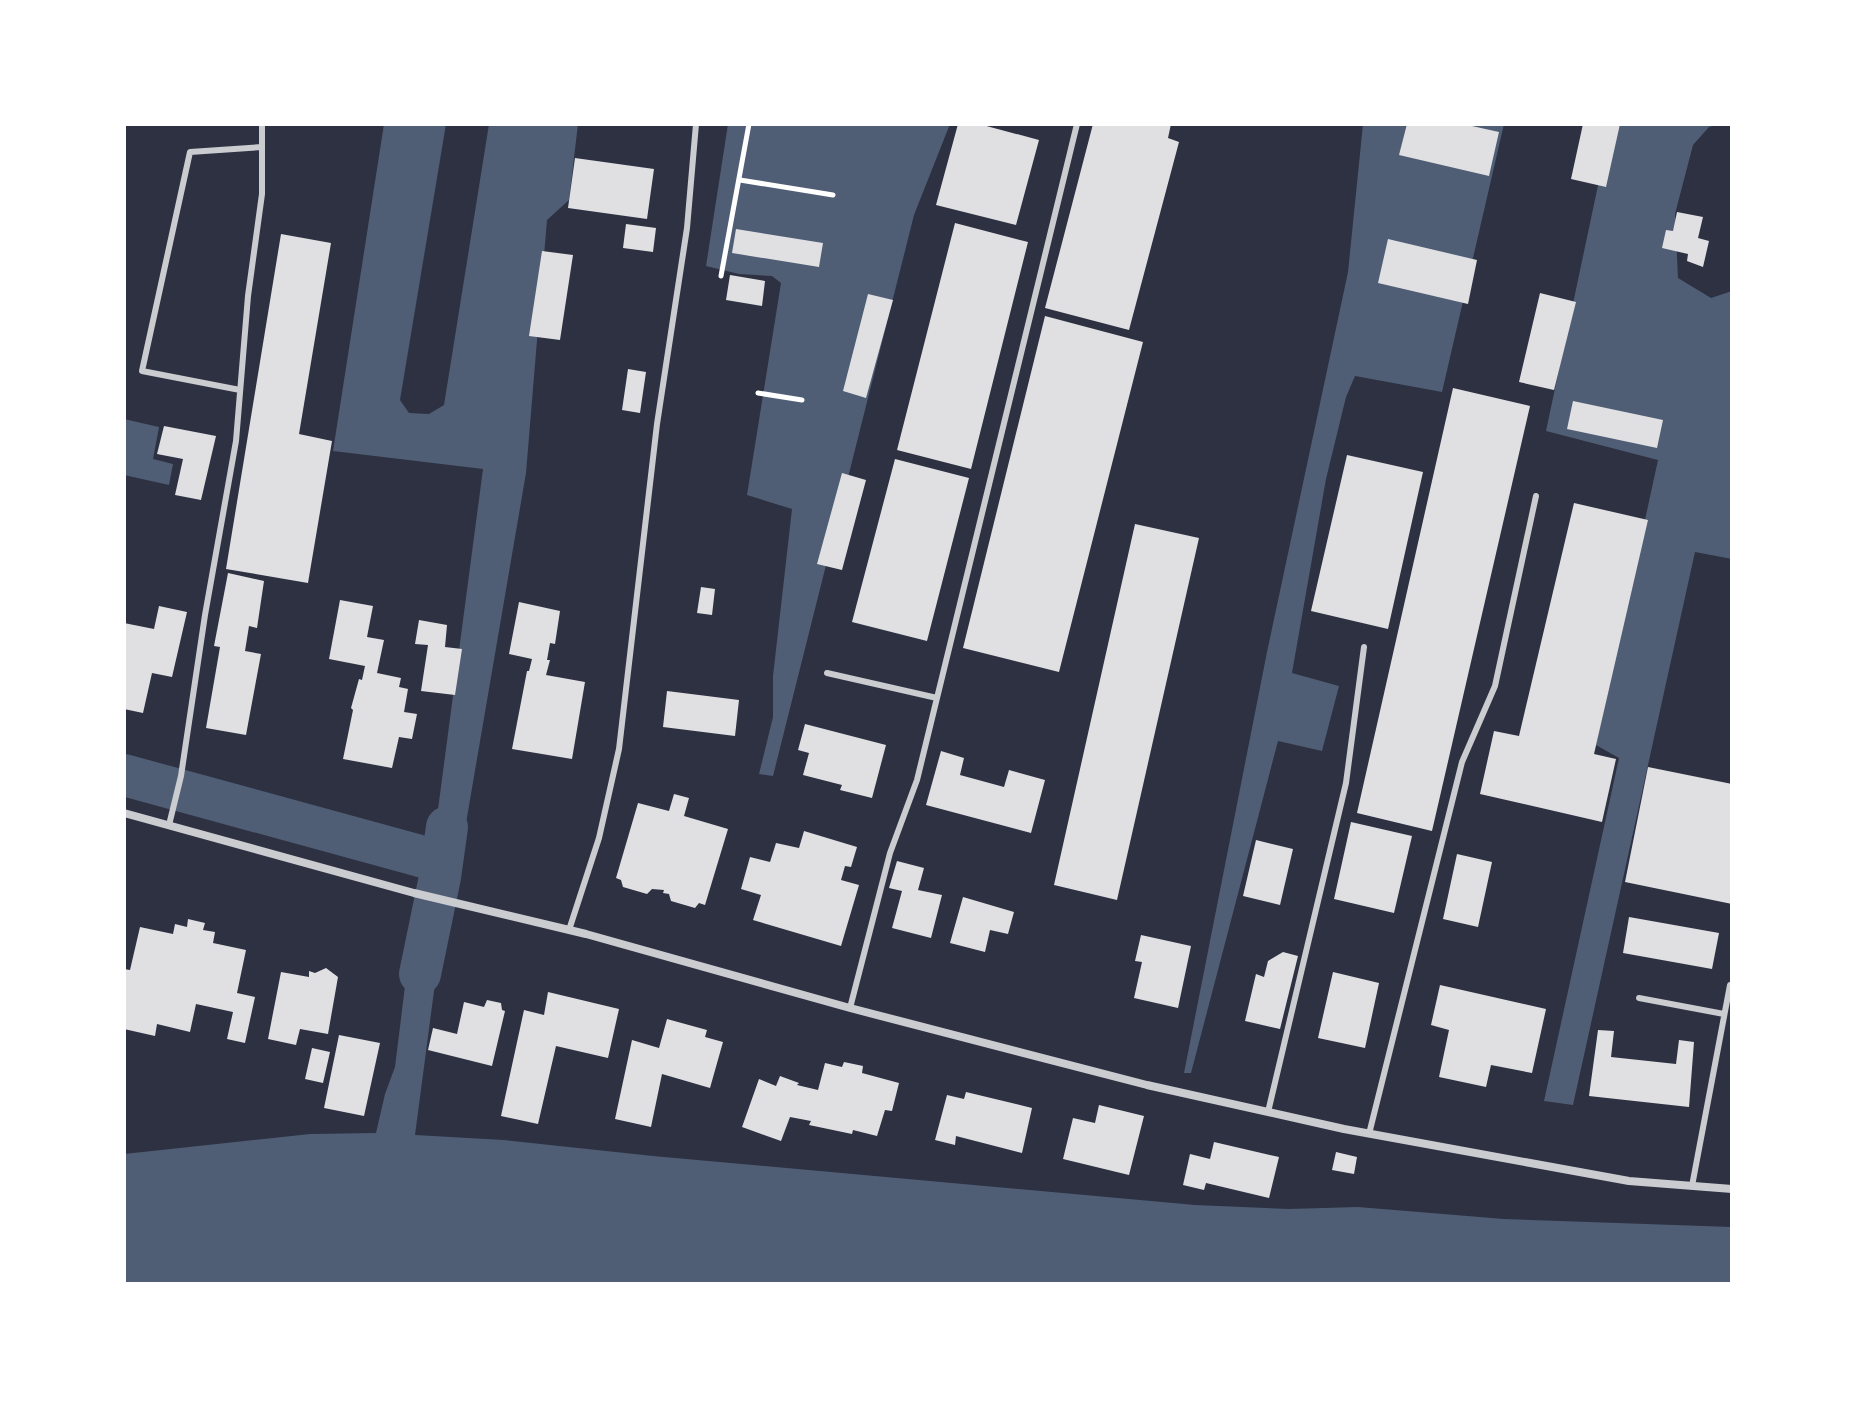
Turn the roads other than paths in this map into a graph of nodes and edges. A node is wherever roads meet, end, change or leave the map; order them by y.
1 (262, 124) edge
2 (696, 124) edge
3 (1077, 124) edge
4 (262, 147) junction
5 (240, 390) junction
6 (1536, 496) dead end
7 (1364, 647) dead end
8 (827, 673) dead end
9 (937, 698) junction
10 (124, 813) edge
11 (169, 825) junction
12 (569, 930) junction
13 (1732, 985) edge
14 (1639, 998) dead end
15 (850, 1008) junction
16 (1724, 1014) junction
17 (1268, 1112) junction
18 (1369, 1134) junction
19 (1692, 1186) junction
20 (1732, 1189) edge

1 - 4 lane
2 - 12 lane
3 - 9 lane
4 - 5 lane
4 - 5 lane
5 - 11 lane
6 - 18 lane
7 - 17 lane
8 - 9 lane
9 - 15 lane
10 - 11 street
11 - 12 street
12 - 15 street
13 - 16 lane
14 - 16 lane
15 - 17 street
16 - 19 lane
17 - 18 street
18 - 19 street
19 - 20 street

